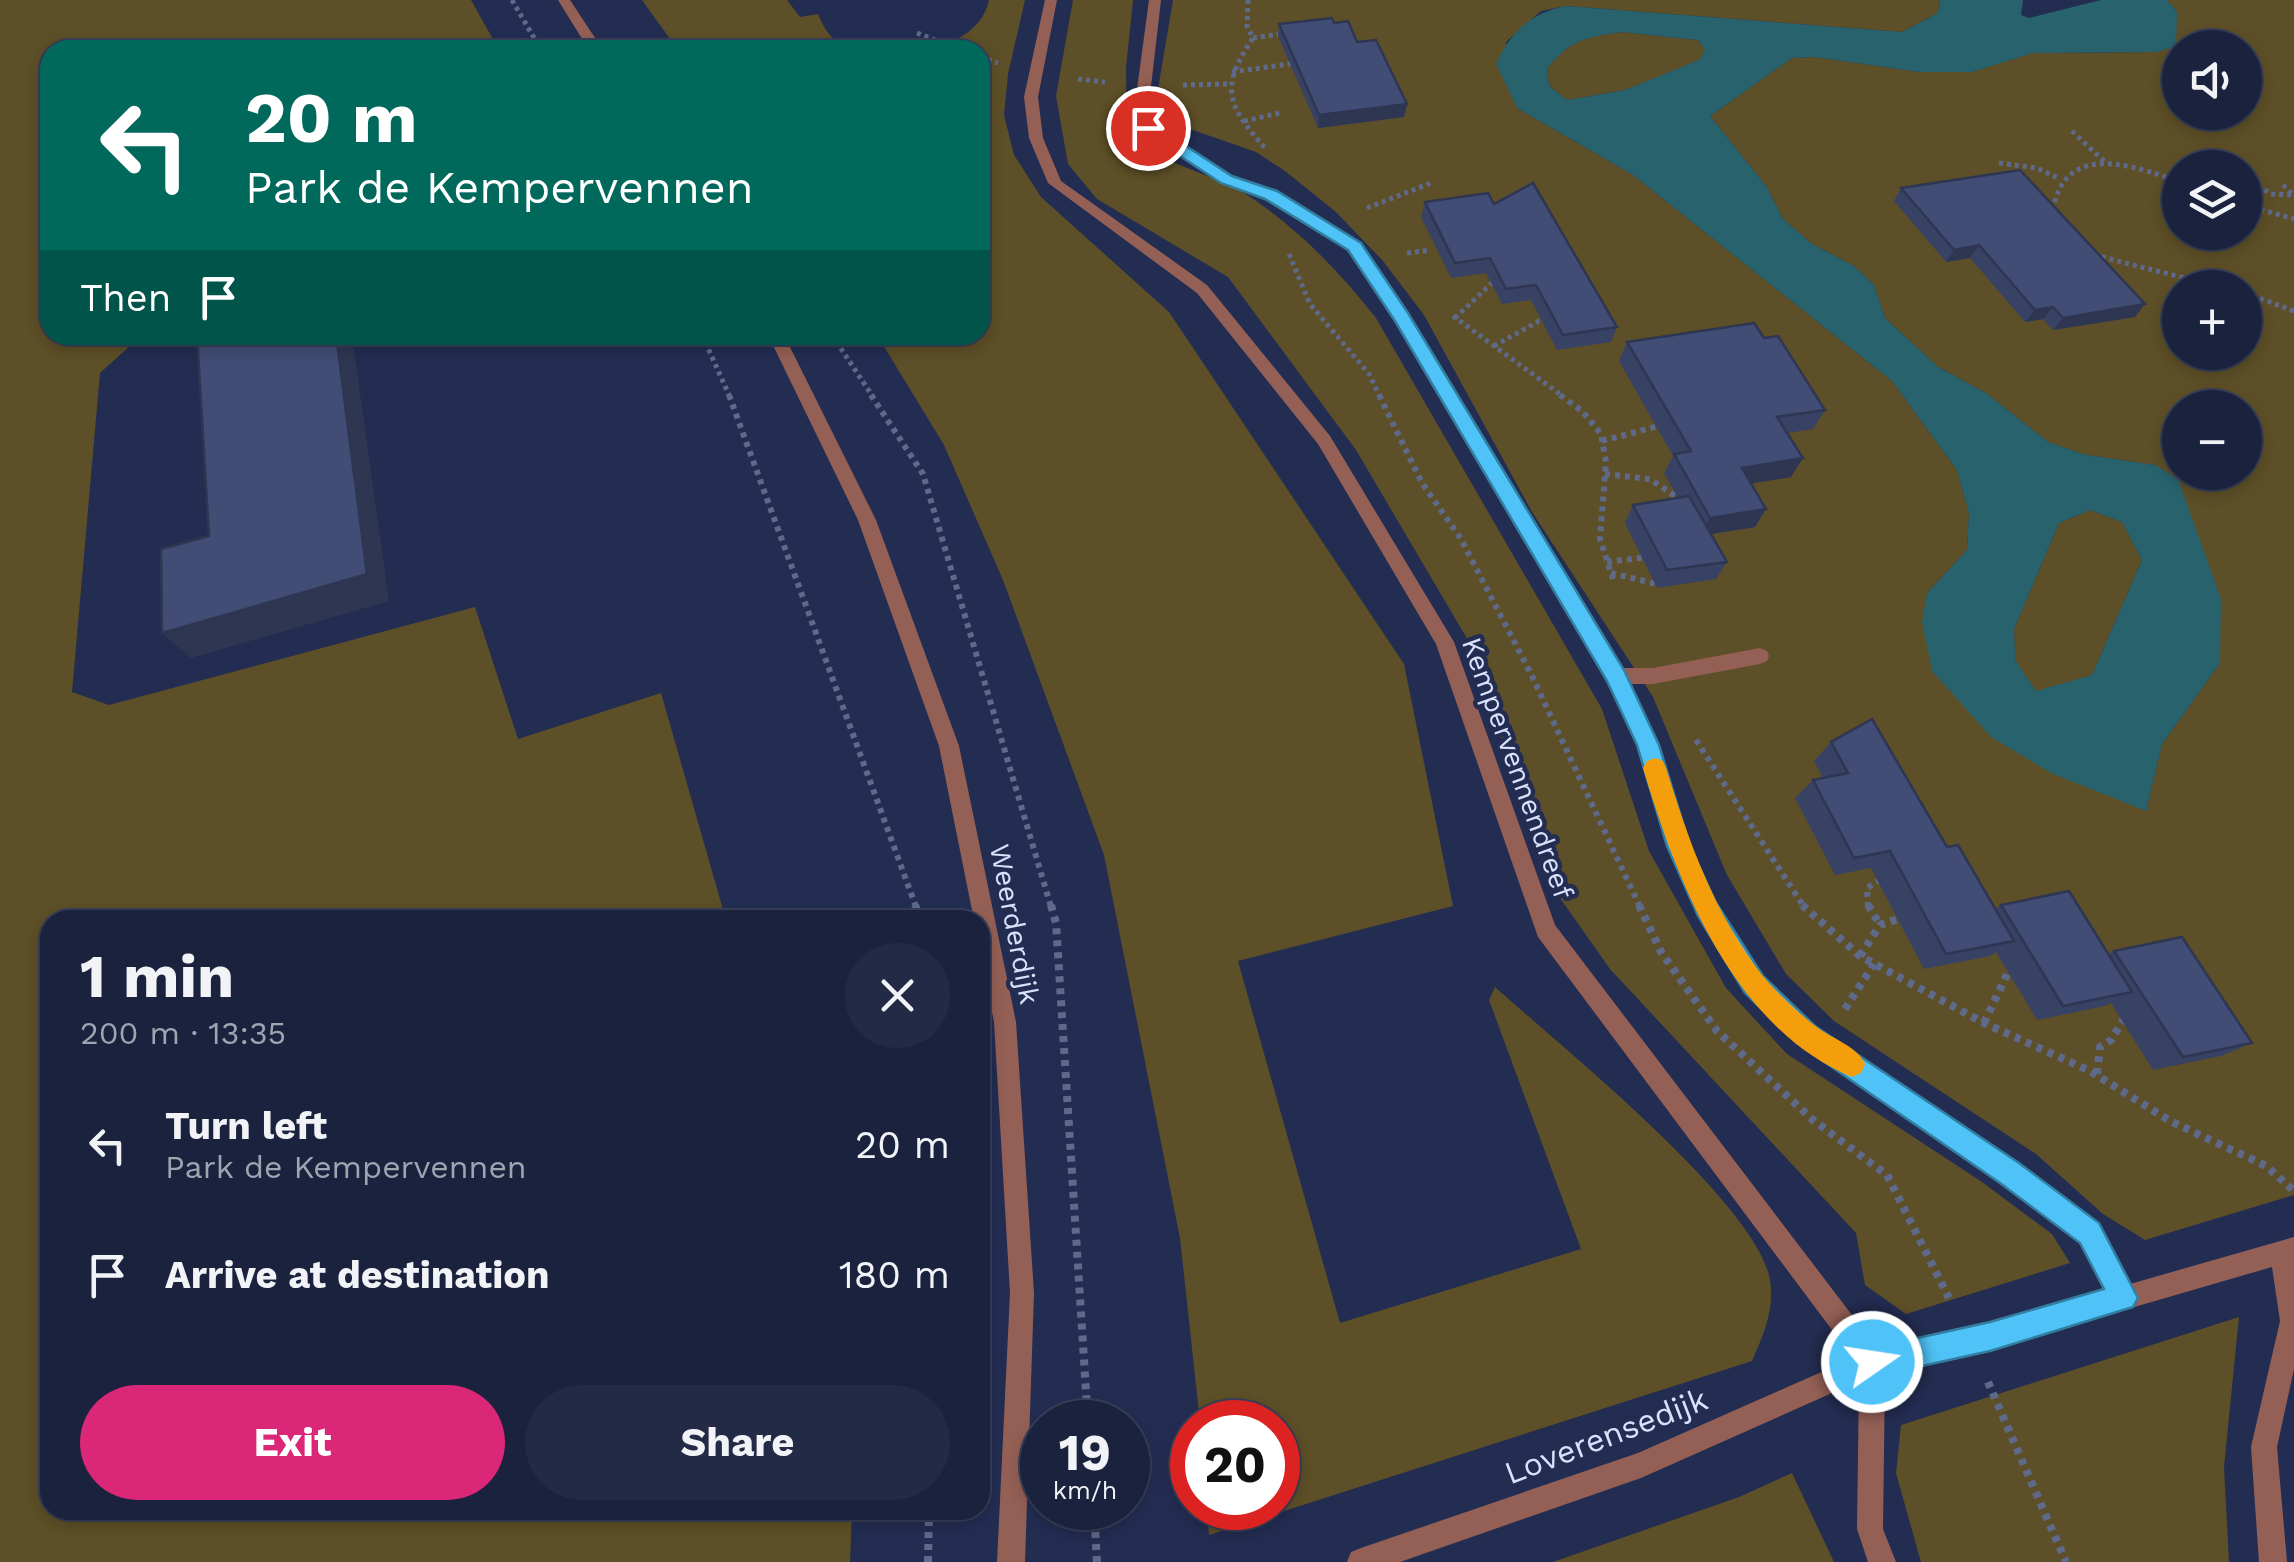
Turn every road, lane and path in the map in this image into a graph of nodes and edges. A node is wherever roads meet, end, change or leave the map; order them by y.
1 (512, 0) edge
2 (564, 0) edge
3 (1051, 0) edge
4 (1155, 0) edge
5 (917, 33) dead end
6 (1286, 33) edge
7 (1253, 38) dead end
8 (535, 40) edge
9 (590, 40) edge
10 (935, 40) edge
11 (1302, 62) edge
12 (1232, 72) dead end
13 (1280, 113) dead end
14 (1244, 121) dead end
15 (2072, 131) dead end
16 (2106, 163) junction
17 (1999, 164) dead end
18 (2162, 177) edge
19 (2060, 180) junction
20 (1430, 183) dead end
21 (2283, 186) dead end
22 (2262, 188) edge
23 (1271, 195) junction
24 (2294, 195) edge
25 (1364, 210) dead end
26 (2262, 210) edge
27 (2054, 216) edge
28 (2294, 219) edge
29 (2090, 254) edge
30 (2104, 258) junction
31 (2098, 272) edge
32 (2162, 272) edge
33 (1495, 280) edge
34 (2262, 299) edge
35 (2294, 311) edge
36 (1455, 318) dead end
37 (1556, 320) edge
38 (707, 345) edge
39 (781, 345) edge
40 (1494, 346) dead end
41 (1675, 418) edge
42 (1663, 425) junction
43 (1674, 433) edge
44 (1602, 440) dead end
45 (1606, 474) dead end
46 (1686, 502) edge
47 (1659, 556) edge
48 (1607, 562) dead end
49 (1611, 573) dead end
50 (1658, 584) edge
51 (1760, 656) dead end
52 (1616, 676) junction
53 (1653, 676) junction
54 (1878, 881) edge
55 (916, 910) edge
56 (982, 910) edge
57 (1905, 916) edge
58 (1880, 925) junction
59 (990, 952) edge
60 (1860, 956) junction
61 (2010, 968) edge
62 (2126, 1016) edge
63 (1984, 1024) junction
64 (2096, 1075) junction
65 (2294, 1191) edge
66 (2288, 1251) edge
67 (2124, 1298) junction
68 (1970, 1340) junction
69 (1872, 1362) junction
70 (929, 1520) edge
71 (1095, 1530) edge
72 (928, 1562) edge
73 (1011, 1562) edge
74 (1097, 1562) edge
75 (1361, 1562) edge
76 (1882, 1562) edge
77 (2066, 1562) edge
78 (2273, 1562) edge

1 - 8 path
2 - 9 street
3 - 69 street, Kempervennendreef
4 - 23 street
5 - 10 path
6 - 7 path
11 - 12 path
13 - 14 path
15 - 16 path
16 - 18 path
16 - 19 path
17 - 19 path
19 - 27 path
20 - 25 path
21 - 24 path
22 - 24 path
23 - 52 street
23 - 68 path
26 - 28 path
29 - 30 path
30 - 31 path
30 - 32 path
33 - 36 path
34 - 35 path
37 - 40 path
38 - 55 path
39 - 56 street, Weerderdijk
41 - 42 path
42 - 43 path
42 - 44 path
45 - 46 path
47 - 48 path
49 - 50 path
51 - 53 street
52 - 53 street
52 - 67 street
53 - 60 path
54 - 58 path
57 - 58 path
58 - 60 path
59 - 73 street, Weerderdijk
60 - 63 path
61 - 63 path
62 - 64 path
63 - 64 path
64 - 65 path
66 - 67 street, Loverensedijk
66 - 78 street
67 - 68 street, Loverensedijk
68 - 69 street, Loverensedijk
68 - 77 path
69 - 75 street, Loverensedijk
69 - 76 street
70 - 72 path
71 - 74 path

